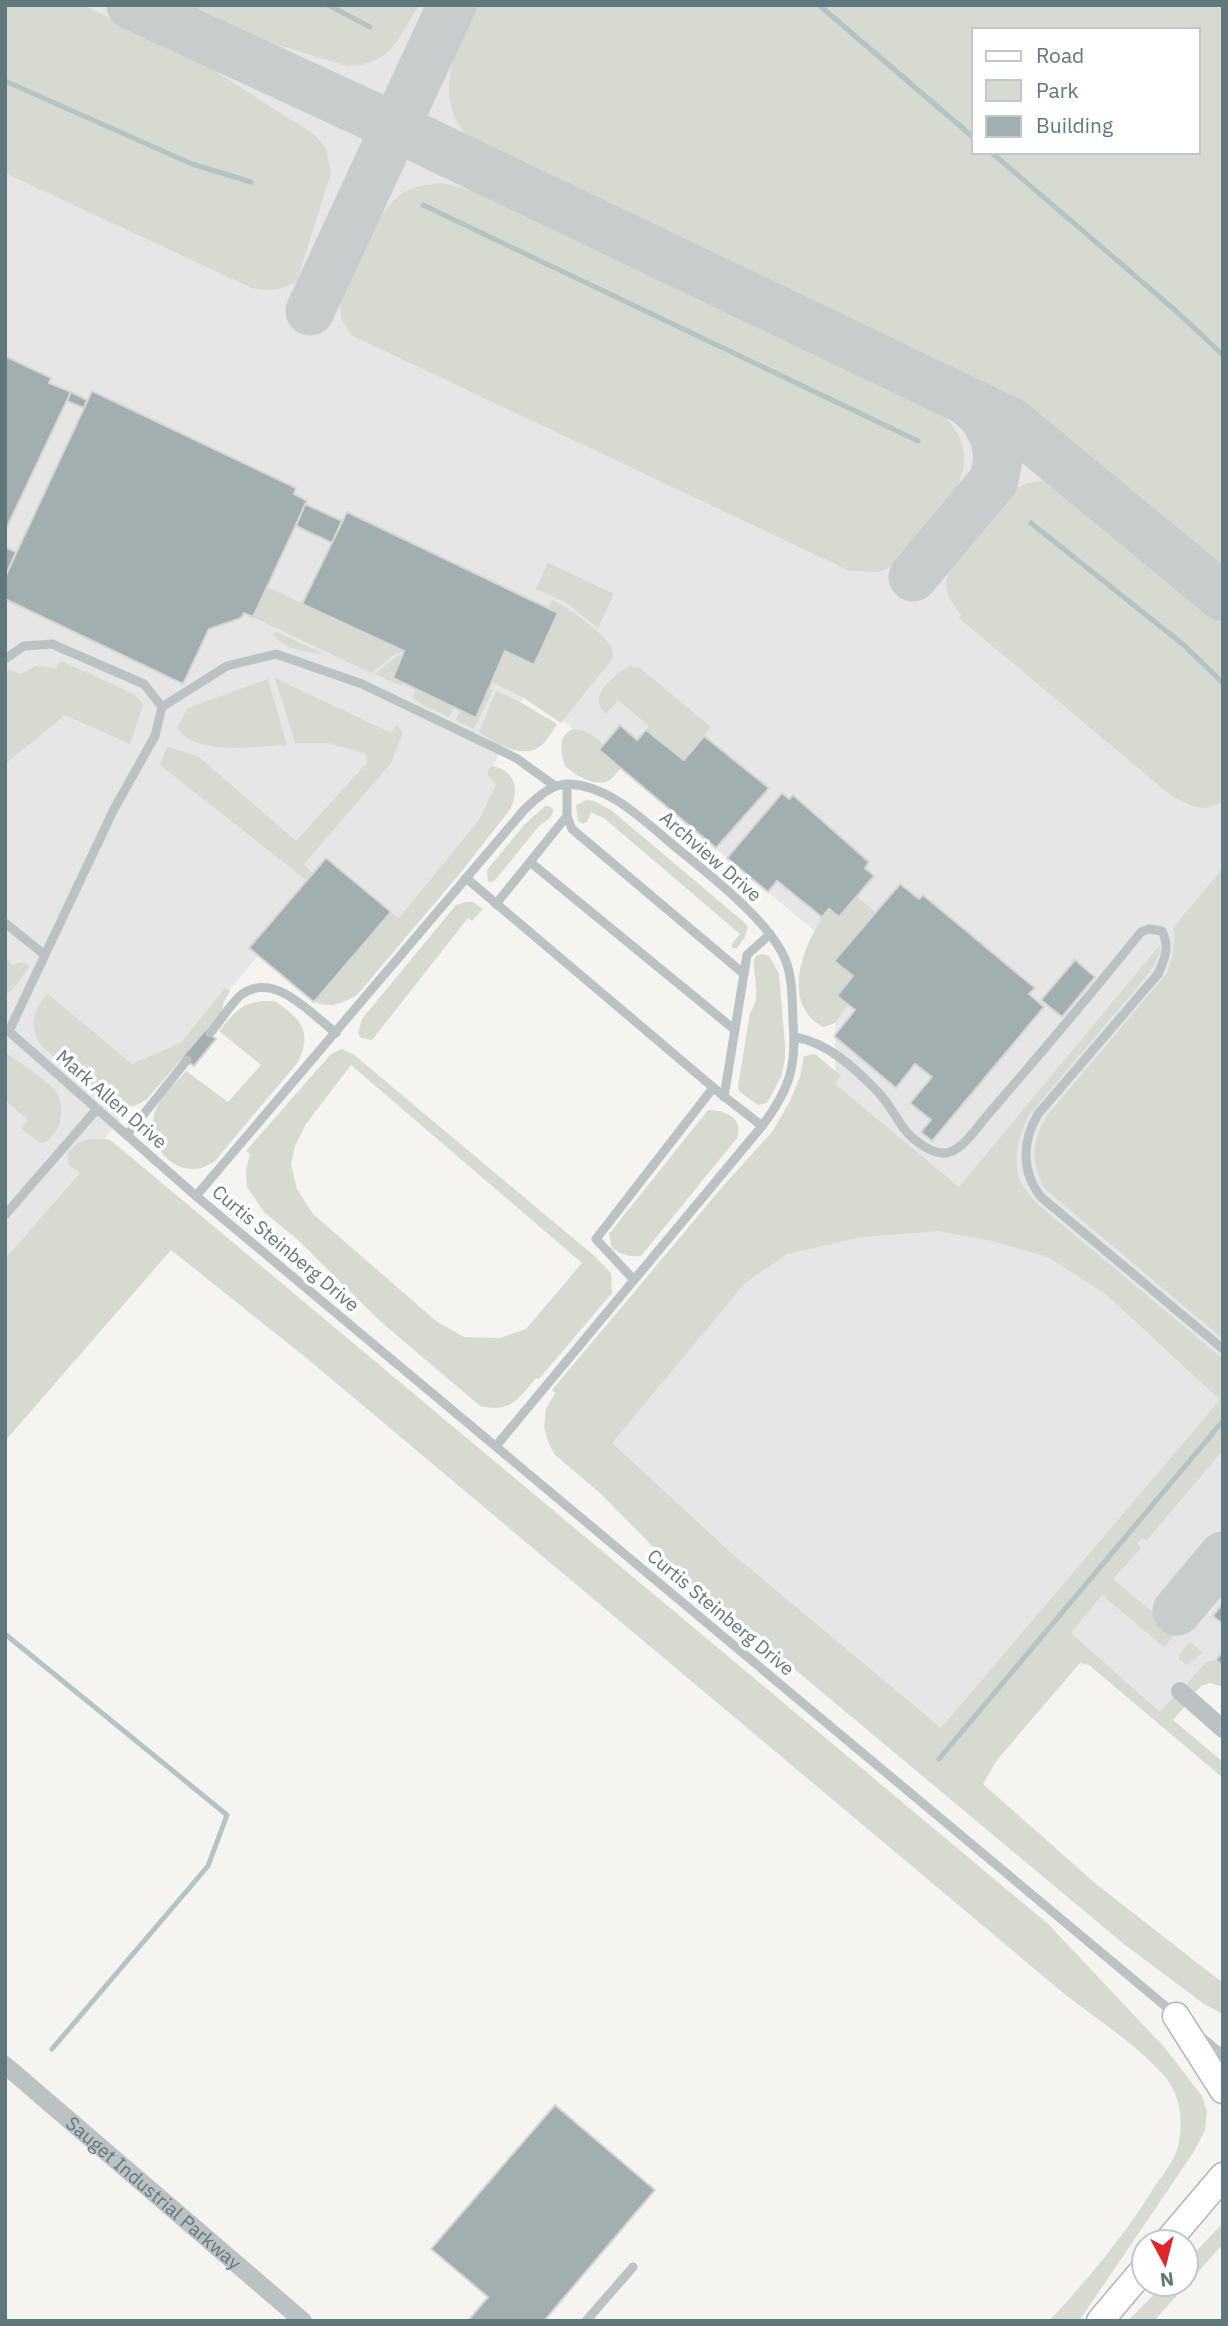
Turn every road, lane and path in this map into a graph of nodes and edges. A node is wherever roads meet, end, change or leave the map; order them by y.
1 (5, 659) edge
2 (162, 707) junction
3 (567, 784) junction
4 (555, 786) junction
5 (567, 816) junction
6 (530, 862) junction
7 (466, 878) junction
8 (496, 904) junction
9 (5, 923) edge
10 (770, 934) junction
11 (45, 955) junction
12 (744, 974) junction
13 (7, 1030) edge
14 (736, 1030) junction
15 (210, 1033) dead end
16 (336, 1033) junction
17 (794, 1037) junction
18 (187, 1060) dead end
19 (713, 1088) junction
20 (724, 1097) junction
21 (97, 1109) junction
22 (762, 1126) junction
23 (127, 1135) junction
24 (196, 1196) junction
25 (5, 1215) edge
26 (634, 1280) junction
27 (1223, 1349) edge
28 (496, 1446) junction
29 (1180, 1691) dead end
30 (1223, 1729) edge
31 (1176, 2016) junction
32 (1223, 2055) edge
33 (5, 2065) edge
34 (1223, 2090) edge
35 (1223, 2176) edge
36 (1179, 2228) edge
37 (633, 2267) dead end
38 (1130, 2286) edge
39 (303, 2321) edge
40 (586, 2321) edge
41 (1100, 2321) edge

1 - 2 lane
2 - 4 lane
2 - 11 lane
3 - 4 lane, Archview Drive
3 - 5 lane
3 - 10 lane, Archview Drive
4 - 7 lane, Archview Drive
5 - 6 lane
5 - 12 lane
6 - 8 lane
6 - 14 lane
7 - 8 lane
7 - 16 lane, Archview Drive
8 - 19 lane
9 - 11 lane
10 - 12 lane
10 - 17 lane, Archview Drive
11 - 13 lane
12 - 14 lane
13 - 21 lane, Mark Allen Drive
14 - 20 lane
15 - 16 lane
16 - 24 lane, Archview Drive
17 - 22 lane, Archview Drive
17 - 27 lane
18 - 23 lane
19 - 20 lane
19 - 26 lane
20 - 22 lane
21 - 23 lane, Mark Allen Drive
21 - 25 lane
22 - 26 lane, Archview Drive
23 - 24 lane, Mark Allen Drive
24 - 28 lane, Curtis Steinberg Drive
26 - 28 lane, Archview Drive
28 - 31 lane, Curtis Steinberg Drive
29 - 30 street
31 - 32 lane, Curtis Steinberg Drive
31 - 34 street
33 - 39 street, Sauget Industrial Parkway
35 - 36 street
37 - 40 lane
38 - 41 street

